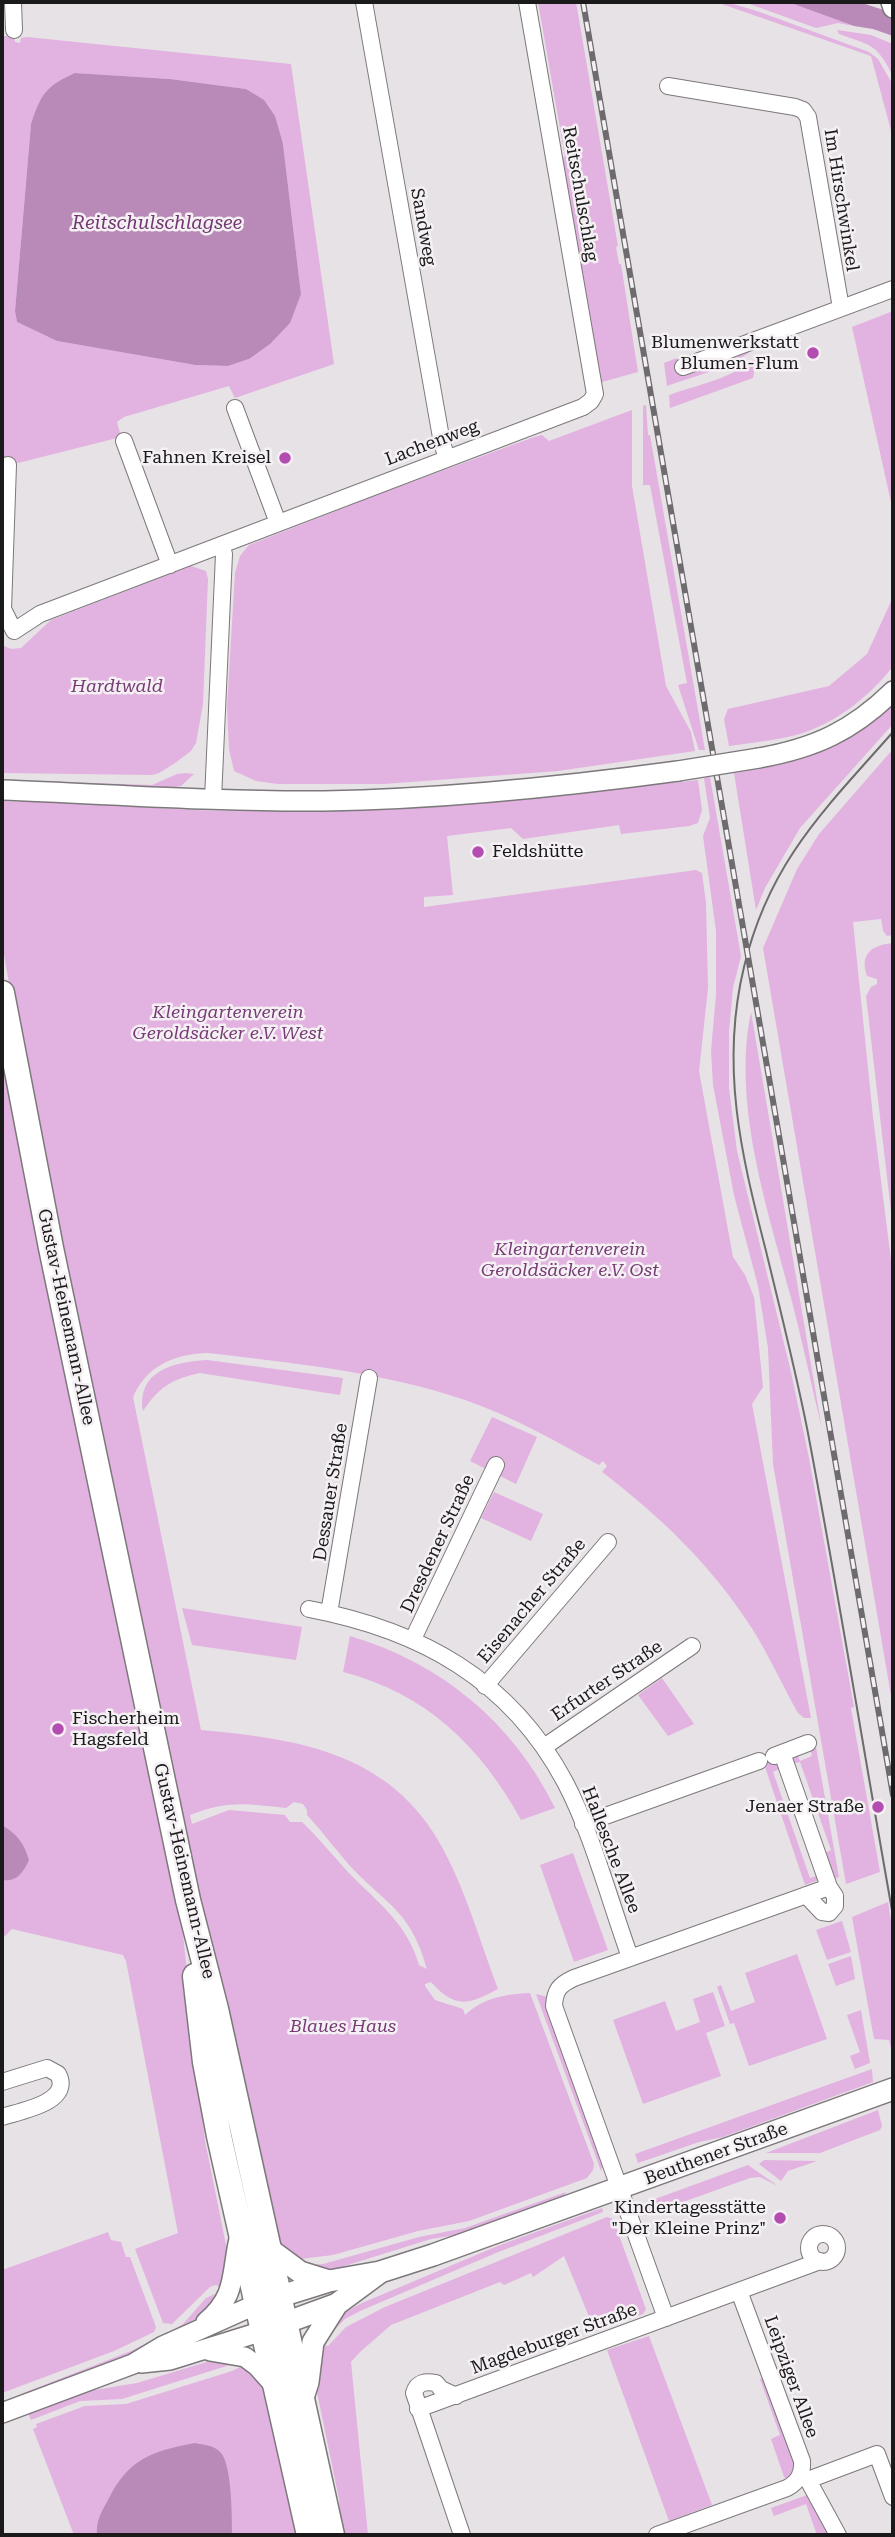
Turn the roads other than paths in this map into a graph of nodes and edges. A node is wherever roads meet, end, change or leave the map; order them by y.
1 (13, 2) edge
2 (364, 2) edge
3 (527, 2) edge
4 (891, 2) edge
5 (893, 8) edge
6 (13, 30) dead end
7 (668, 86) dead end
8 (893, 289) edge
9 (841, 308) junction
10 (682, 367) dead end
11 (595, 394) joint
12 (235, 408) dead end
13 (124, 441) dead end
14 (447, 458) junction
15 (8, 465) dead end
16 (278, 523) junction
17 (221, 545) junction
18 (170, 565) junction
19 (893, 691) edge
20 (2, 790) edge
21 (213, 799) junction
22 (2, 996) edge
23 (369, 1378) dead end
24 (496, 1465) dead end
25 (608, 1542) dead end
26 (309, 1609) dead end
27 (329, 1613) junction
28 (413, 1639) junction
29 (692, 1646) dead end
30 (485, 1686) junction
31 (808, 1743) dead end
32 (544, 1747) junction
33 (770, 1757) junction
34 (583, 1824) junction
35 (829, 1887) junction
36 (806, 1895) junction
37 (197, 1941) junction
38 (630, 1957) junction
39 (2, 2082) edge
40 (893, 2089) edge
41 (2, 2117) edge
42 (619, 2189) junction
43 (240, 2233) junction
44 (270, 2249) junction
45 (820, 2261) dead end
46 (380, 2272) junction
47 (329, 2281) junction
48 (740, 2291) junction
49 (268, 2300) junction
50 (337, 2304) junction
51 (666, 2319) junction
52 (274, 2327) junction
53 (195, 2332) junction
54 (206, 2350) junction
55 (133, 2364) junction
56 (274, 2385) junction
57 (456, 2396) junction
58 (303, 2398) junction
59 (418, 2409) junction
60 (2, 2413) edge
61 (804, 2478) junction
62 (893, 2497) edge
63 (309, 2535) edge
64 (332, 2535) edge
65 (462, 2535) edge
66 (657, 2535) edge
67 (838, 2535) edge

1 - 6 street
2 - 14 street, Sandweg
3 - 11 street, Reitschulschlag
4 - 5 street
7 - 9 street, Im Hirschwinkel
8 - 9 street
9 - 10 street
11 - 14 street, Lachenweg
12 - 16 street
13 - 18 street
14 - 16 street, Lachenweg
15 - 18 street, Lachenweg
16 - 17 street, Lachenweg
17 - 18 street, Lachenweg
17 - 21 street
19 - 21 street, bridge
20 - 21 street
22 - 37 main road, Gustav-Heinemann-Allee
23 - 27 street, Dessauer Straße
24 - 28 street, Dresdener Straße
25 - 30 street, Eisenacher Straße
26 - 27 street, Hallesche Allee
27 - 28 street, Hallesche Allee
28 - 30 street, Hallesche Allee
29 - 32 street, Erfurter Straße
30 - 32 street, Hallesche Allee
31 - 33 street
32 - 34 street, Hallesche Allee
33 - 34 street
33 - 35 street
34 - 38 street, Hallesche Allee
35 - 36 street
35 - 36 street
36 - 38 street
37 - 43 main road, Gustav-Heinemann-Allee
37 - 44 main road, Gustav-Heinemann-Allee
38 - 42 street
39 - 41 street
40 - 42 main road, Beuthener Straße
42 - 46 main road, Beuthener Straße
42 - 51 street, Magdeburger Straße
43 - 49 main road, Gustav-Heinemann-Allee
43 - 53 street
44 - 47 main road
44 - 49 main road, Gustav-Heinemann-Allee
45 - 48 street, Magdeburger Straße
46 - 47 main road, Beuthener Straße
46 - 50 main road, Beuthener Straße
47 - 49 main road, Beuthener Straße
48 - 51 street, Magdeburger Straße
48 - 61 street, Leipziger Allee
49 - 52 main road, Gustav-Heinemann-Allee
49 - 53 street, Beuthener Straße
50 - 52 main road, Beuthener Straße
50 - 58 main road
51 - 57 street, Magdeburger Straße
52 - 54 street, Beuthener Straße
52 - 56 main road, Gustav-Heinemann-Allee
52 - 58 main road, Gustav-Heinemann-Allee
53 - 55 street, Beuthener Straße
54 - 55 street, Beuthener Straße
54 - 56 street
55 - 60 street, Beuthener Straße
56 - 63 main road, Gustav-Heinemann-Allee
57 - 59 street, Magdeburger Straße
57 - 59 street, Magdeburger Straße
58 - 64 main road, Gustav-Heinemann-Allee
59 - 65 street
61 - 62 street
61 - 66 street
61 - 67 street, Leipziger Allee

